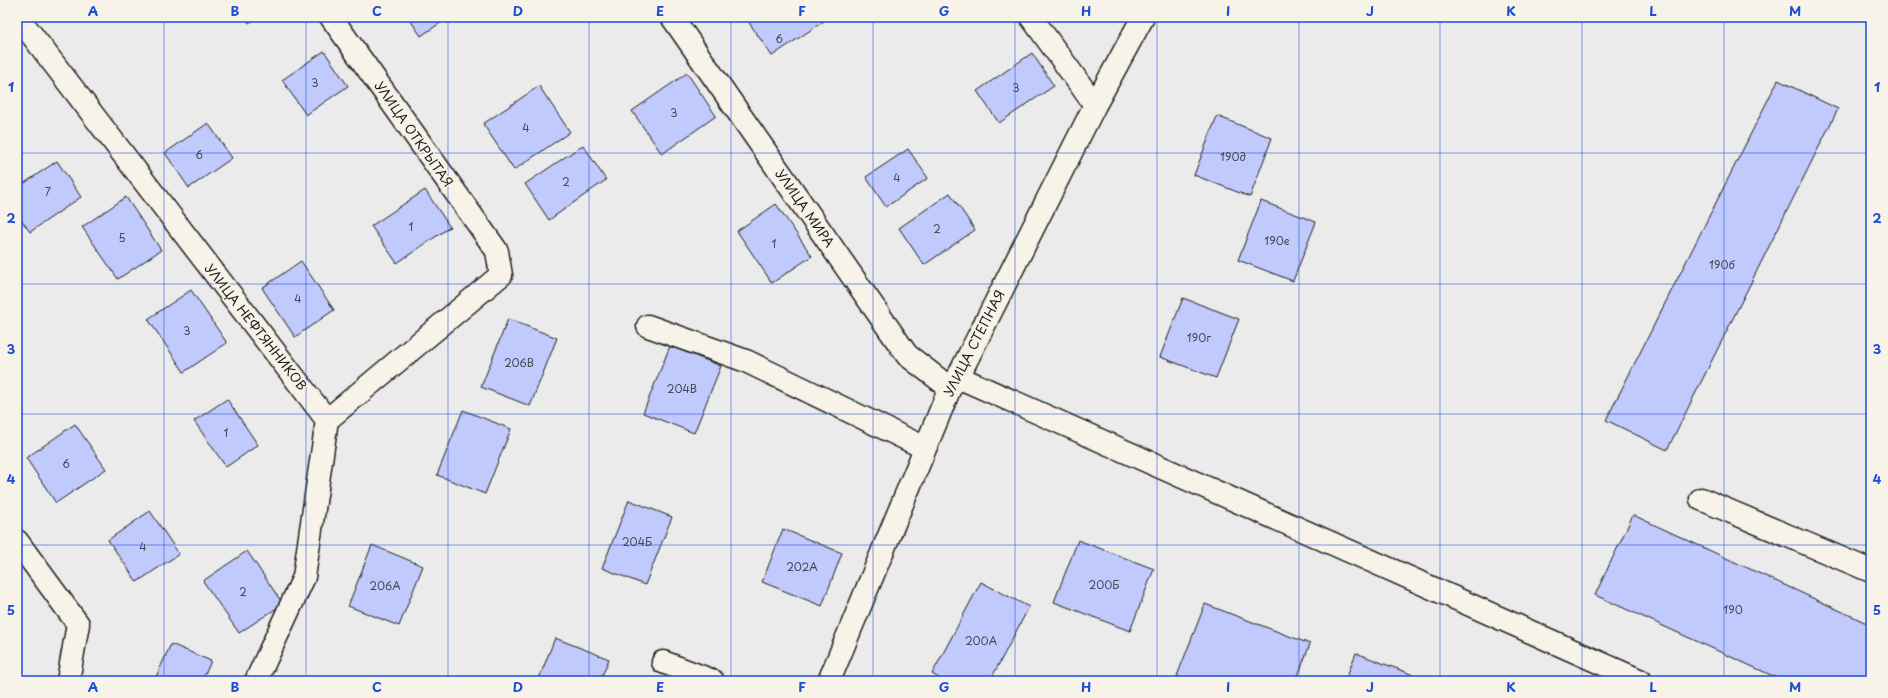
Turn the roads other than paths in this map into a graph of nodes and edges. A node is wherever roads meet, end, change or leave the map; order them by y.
1 (18, 17) edge
2 (331, 17) edge
3 (672, 17) edge
4 (1031, 17) edge
5 (1143, 17) edge
6 (1095, 105) junction
7 (648, 326) dead end
8 (954, 382) junction
9 (327, 420) junction
10 (925, 448) junction
11 (1701, 499) dead end
12 (17, 541) edge
13 (1871, 571) edge
14 (663, 662) dead end
15 (68, 681) edge
16 (256, 681) edge
17 (713, 681) edge
18 (829, 681) edge
19 (1641, 681) edge

1 - 9 street, УЛИЦА НЕФТЯННИКОВ
2 - 9 street, УЛИЦА ОТКРЫТАЯ
3 - 8 street, УЛИЦА МИРА
4 - 6 street
5 - 6 street, УЛИЦА СТЕПНАЯ
6 - 8 street, УЛИЦА СТЕПНАЯ
7 - 10 street
8 - 10 street, УЛИЦА СТЕПНАЯ
8 - 19 street, УЛИЦА МИРА
9 - 16 street
10 - 18 street, УЛИЦА СТЕПНАЯ
11 - 13 street
12 - 15 street
14 - 17 street

